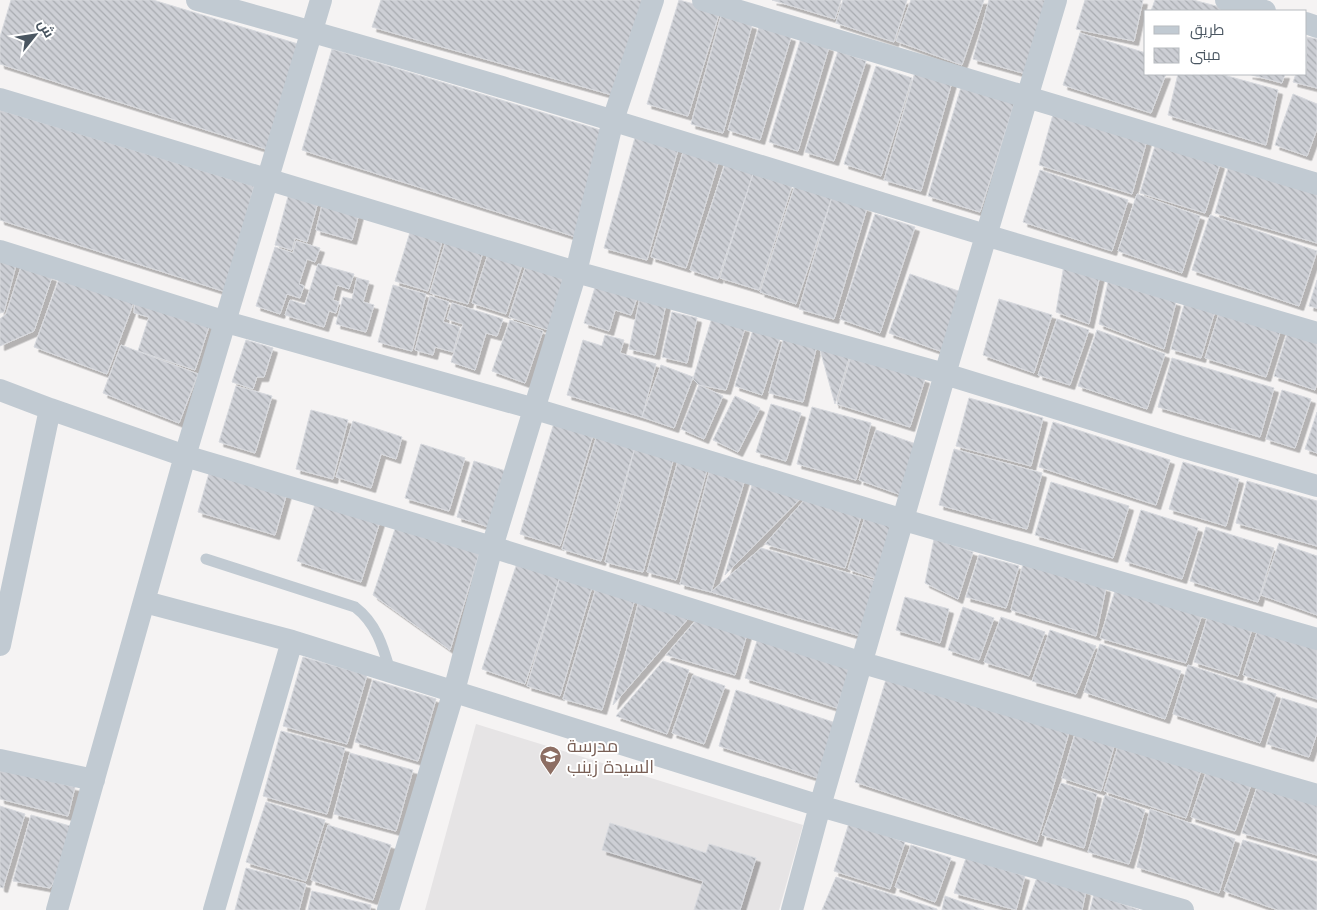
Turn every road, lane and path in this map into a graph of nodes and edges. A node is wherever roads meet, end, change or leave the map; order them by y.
1 (197, 0) edge
2 (321, 0) edge
3 (653, 0) edge
4 (703, 0) edge
5 (1056, 0) edge
6 (1226, 0) edge
7 (1261, 10) edge
8 (313, 31) junction
9 (1029, 97) junction
10 (0, 99) edge
11 (613, 120) junction
12 (267, 179) junction
13 (1317, 184) edge
14 (988, 236) junction
15 (0, 251) edge
16 (576, 272) junction
17 (226, 322) junction
18 (1317, 333) edge
19 (945, 374) junction
20 (0, 390) edge
21 (50, 409) junction
22 (535, 409) junction
23 (185, 456) junction
24 (1317, 486) edge
25 (904, 520) junction
26 (492, 547) junction
27 (206, 559) dead end
28 (145, 602) junction
29 (1317, 640) edge
30 (292, 641) junction
31 (0, 645) edge
32 (863, 662) junction
33 (390, 671) junction
34 (454, 691) junction
35 (0, 760) edge
36 (94, 780) junction
37 (1317, 795) edge
38 (820, 806) junction
39 (57, 910) edge
40 (214, 910) edge
41 (388, 910) edge
42 (792, 910) edge
43 (1183, 910) edge

1 - 8 street
2 - 8 street
3 - 11 street
4 - 9 street
5 - 9 street
6 - 7 street
8 - 11 street
8 - 12 street
9 - 13 street
9 - 14 street
10 - 12 street
11 - 14 street
11 - 16 street
12 - 16 street
12 - 17 street
14 - 18 street
14 - 19 street
15 - 17 street
16 - 19 street
16 - 22 street
17 - 22 street
17 - 23 street
19 - 24 street
19 - 25 street
20 - 21 street
21 - 23 street
21 - 31 street
22 - 25 street
22 - 26 street
23 - 26 street
23 - 28 street
25 - 29 street
25 - 32 street
26 - 32 street
26 - 34 street
27 - 33 lane
28 - 30 street
28 - 36 street
30 - 33 street
30 - 40 street
32 - 37 street
32 - 38 street
33 - 34 street
34 - 38 street
34 - 41 street
35 - 36 street
36 - 39 street
38 - 42 street
38 - 43 street

